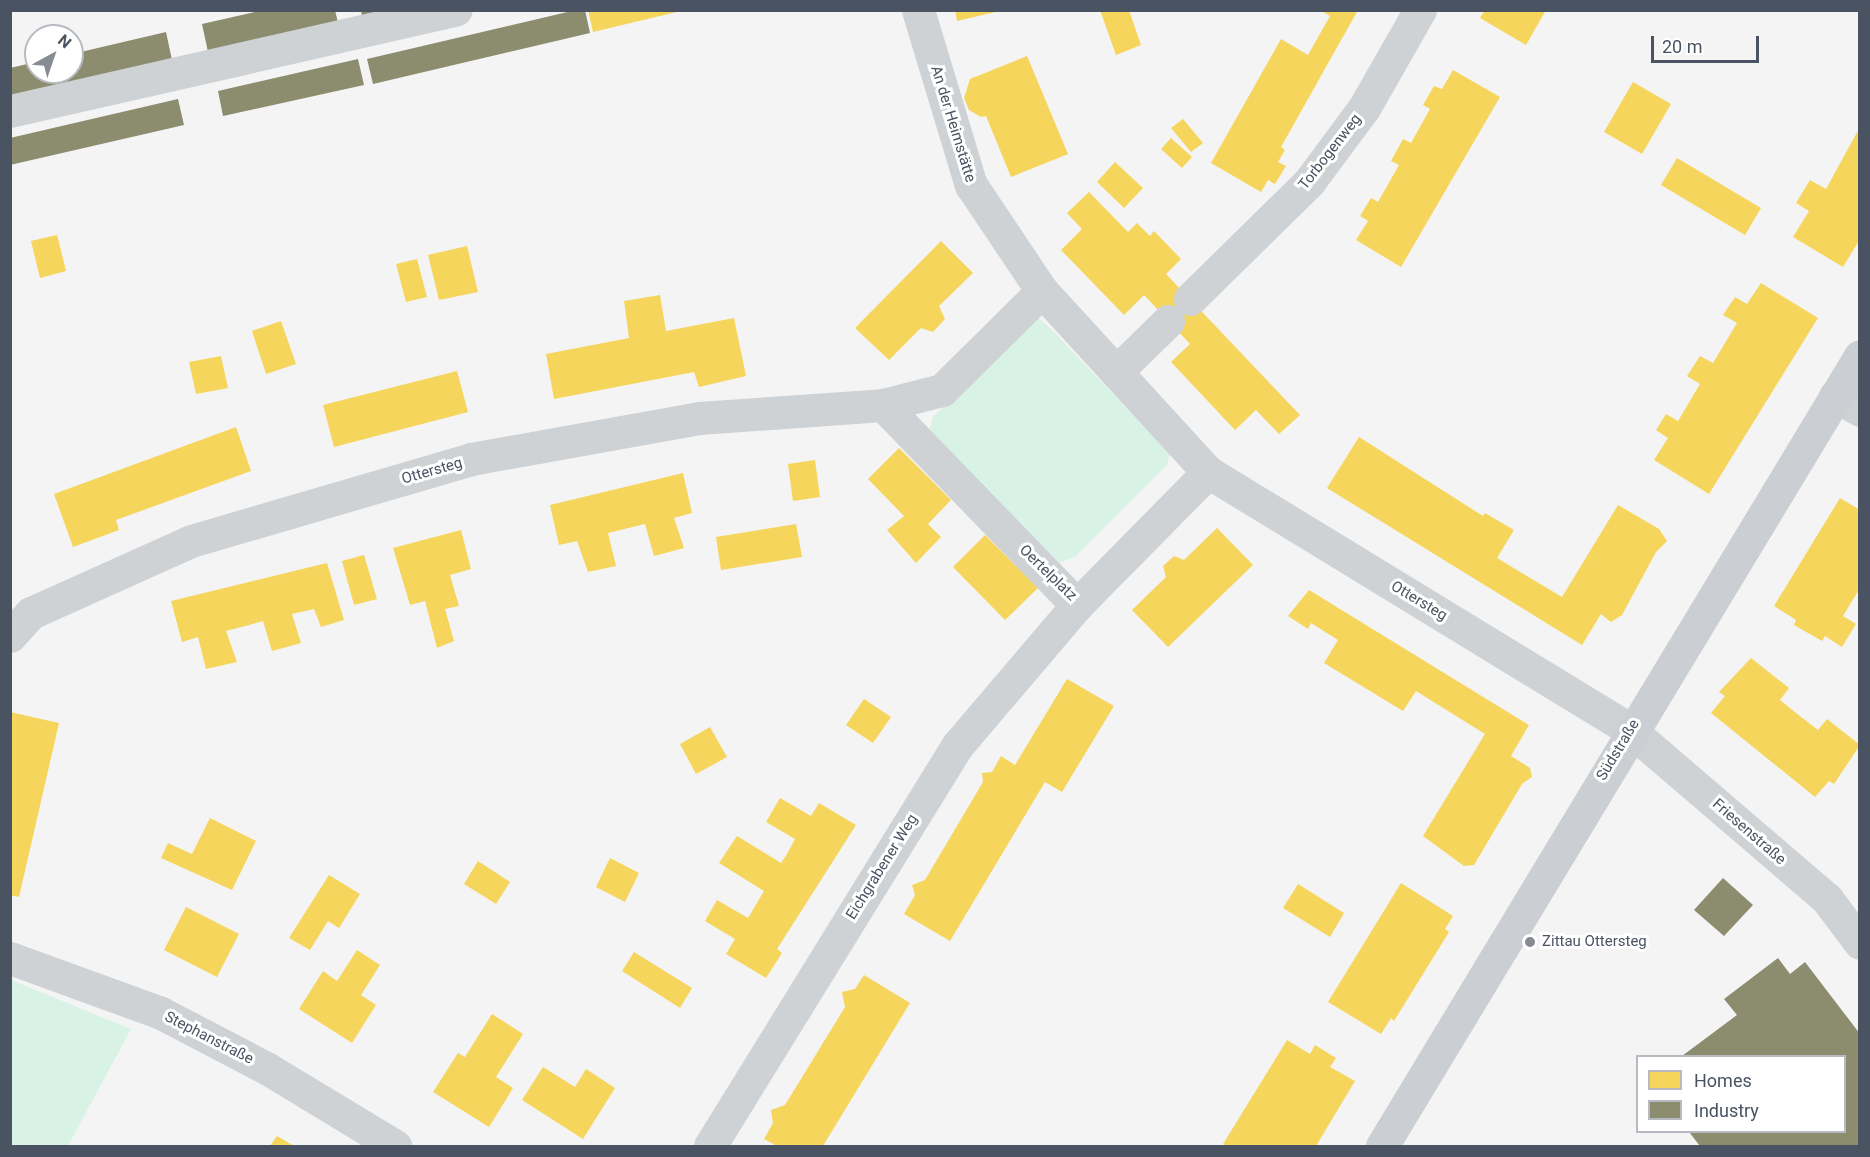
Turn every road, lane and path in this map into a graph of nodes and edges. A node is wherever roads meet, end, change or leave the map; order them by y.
1 (456, 10) edge
2 (918, 10) edge
3 (1420, 10) edge
4 (10, 111) edge
5 (1042, 291) junction
6 (1860, 356) edge
7 (1116, 372) junction
8 (1847, 403) edge
9 (884, 405) junction
10 (1208, 472) junction
11 (1077, 604) junction
12 (10, 636) edge
13 (1630, 730) junction
14 (1860, 943) edge
15 (10, 958) edge
16 (395, 1146) edge
17 (710, 1146) edge
18 (1382, 1146) edge

1 - 4 street
2 - 5 street, An der Heimstätte
3 - 7 street, Torbogenweg
5 - 7 street
5 - 9 street
6 - 8 main road, Südstraße
7 - 10 street
8 - 13 main road, Südstraße
9 - 11 street, Oertelplatz
9 - 12 street, Ottersteg
10 - 11 street, Oertelplatz
10 - 13 street, Ottersteg
11 - 17 street, Eichgrabener Weg
13 - 14 street, Friesenstraße
13 - 18 main road, Südstraße
15 - 16 street, Stephanstraße

